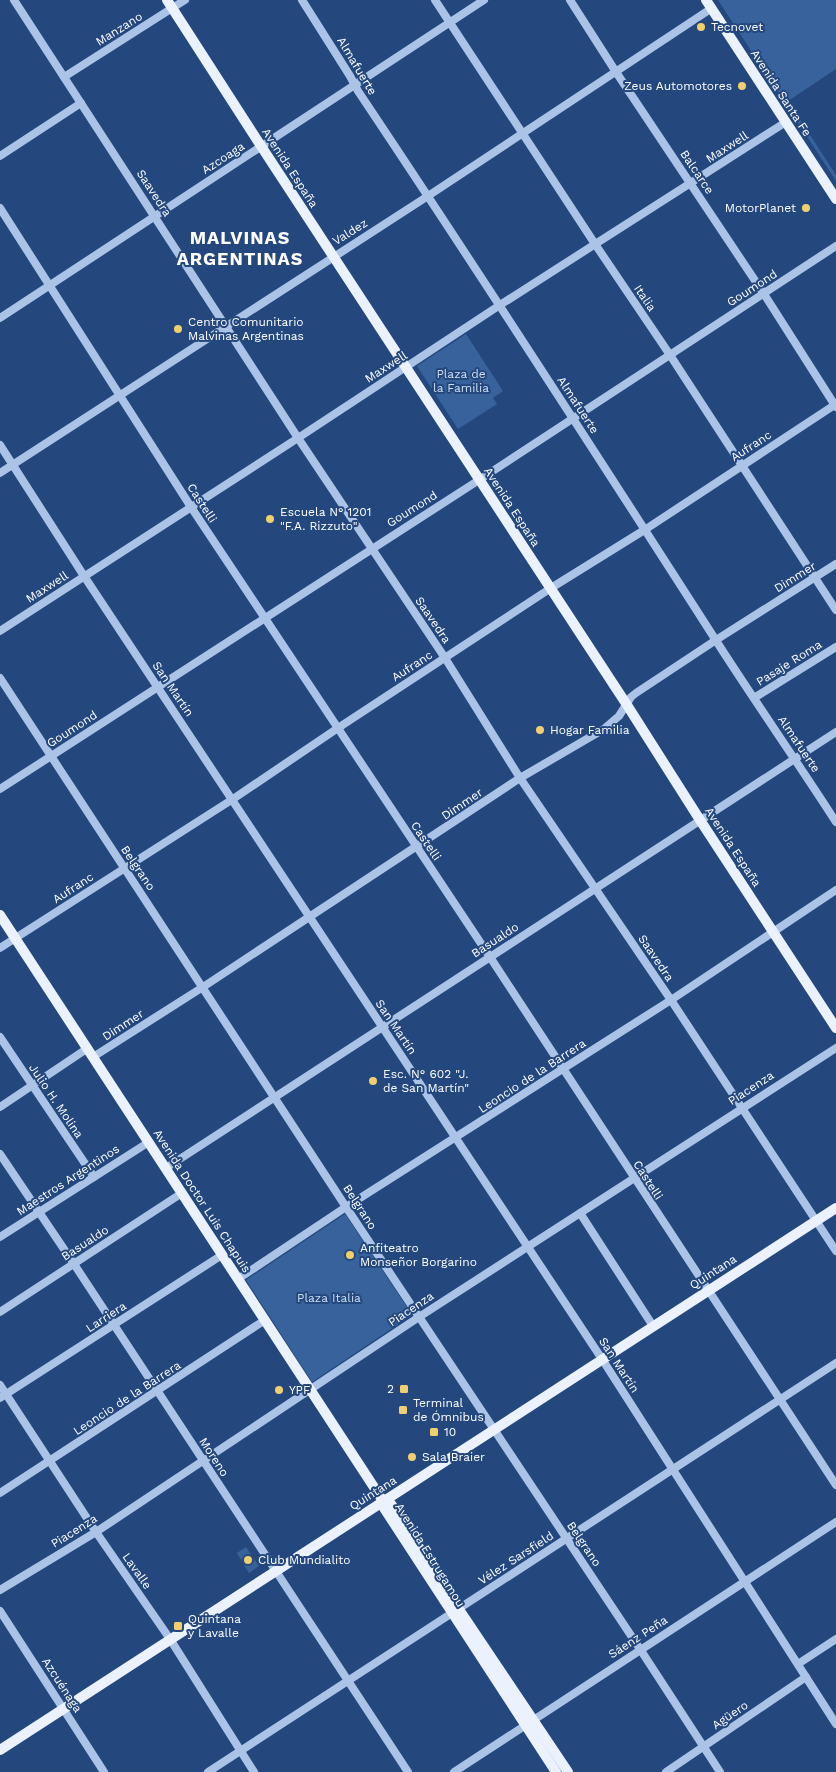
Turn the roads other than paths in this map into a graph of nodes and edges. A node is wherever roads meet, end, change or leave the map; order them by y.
1 (14, 0) edge
2 (185, 0) edge
3 (302, 0) edge
4 (436, 0) edge
5 (484, 0) edge
6 (570, 0) edge
7 (170, 4) edge
8 (709, 4) edge
9 (450, 22) junction
10 (616, 72) junction
11 (64, 77) junction
12 (354, 85) junction
13 (82, 103) junction
14 (786, 122) junction
15 (523, 133) junction
16 (261, 146) junction
17 (0, 156) edge
18 (691, 183) junction
19 (428, 196) junction
20 (836, 199) edge
21 (0, 208) edge
22 (156, 216) junction
23 (595, 244) junction
24 (836, 246) edge
25 (333, 256) junction
26 (50, 285) junction
27 (764, 294) junction
28 (500, 305) junction
29 (0, 318) edge
30 (227, 326) junction
31 (670, 355) junction
32 (407, 367) junction
33 (121, 396) junction
34 (836, 405) edge
35 (574, 418) junction
36 (298, 438) junction
37 (0, 445) edge
38 (13, 465) junction
39 (743, 465) junction
40 (0, 474) edge
41 (479, 480) junction
42 (191, 507) junction
43 (646, 529) junction
44 (371, 548) junction
45 (836, 564) edge
46 (84, 576) junction
47 (814, 578) junction
48 (551, 588) junction
49 (836, 610) edge
50 (264, 618) junction
51 (0, 631) edge
52 (716, 640) junction
53 (836, 647) edge
54 (445, 658) junction
55 (0, 678) edge
56 (158, 687) junction
57 (754, 698) junction
58 (627, 704) junction
59 (338, 728) junction
60 (836, 732) edge
61 (50, 756) junction
62 (795, 759) junction
63 (520, 778) junction
64 (0, 789) edge
65 (233, 799) junction
66 (700, 820) junction
67 (836, 822) edge
68 (416, 847) junction
69 (124, 868) junction
70 (595, 889) junction
71 (836, 890) edge
72 (0, 915) edge
73 (309, 916) junction
74 (774, 932) junction
75 (15, 938) junction
76 (0, 948) edge
77 (490, 957) junction
78 (203, 987) junction
79 (671, 1000) junction
80 (383, 1027) junction
81 (836, 1028) edge
82 (0, 1037) edge
83 (836, 1048) edge
84 (91, 1053) junction
85 (563, 1070) junction
86 (32, 1086) junction
87 (275, 1098) junction
88 (0, 1107) edge
89 (742, 1108) junction
90 (456, 1138) junction
91 (149, 1142) junction
92 (0, 1154) edge
93 (166, 1168) junction
94 (94, 1177) junction
95 (634, 1178) junction
96 (182, 1193) junction
97 (346, 1207) junction
98 (836, 1208) edge
99 (38, 1212) junction
100 (580, 1214) junction
101 (816, 1221) junction
102 (0, 1238) edge
103 (528, 1247) junction
104 (836, 1251) edge
105 (222, 1255) junction
106 (74, 1264) junction
107 (238, 1279) junction
108 (708, 1291) junction
109 (0, 1312) edge
110 (419, 1316) junction
111 (265, 1320) junction
112 (114, 1325) junction
113 (653, 1326) junction
114 (602, 1359) junction
115 (836, 1363) edge
116 (0, 1385) edge
117 (310, 1389) junction
118 (157, 1391) junction
119 (3, 1396) edge
120 (780, 1400) junction
121 (495, 1429) junction
122 (202, 1460) junction
123 (51, 1461) junction
124 (673, 1470) junction
125 (836, 1485) edge
126 (0, 1493) edge
127 (383, 1501) junction
128 (836, 1522) edge
129 (96, 1532) junction
130 (566, 1538) junction
131 (275, 1571) junction
132 (744, 1581) junction
133 (0, 1590) edge
134 (455, 1610) junction
135 (0, 1611) edge
136 (170, 1639) junction
137 (836, 1639) edge
138 (640, 1649) junction
139 (798, 1664) junction
140 (806, 1677) junction
141 (348, 1681) junction
142 (64, 1709) junction
143 (529, 1722) junction
144 (836, 1724) edge
145 (704, 1747) junction
146 (0, 1750) edge
147 (240, 1751) junction
148 (104, 1772) edge
149 (208, 1772) edge
150 (254, 1772) edge
151 (408, 1772) edge
152 (454, 1772) edge
153 (556, 1772) edge
154 (568, 1772) edge
155 (666, 1772) edge
156 (720, 1772) edge

1 - 11 street, Saavedra
2 - 7 street, Manzano
3 - 12 street, Almafuerte
4 - 9 street, Italia
5 - 9 street, Azcoaga
6 - 10 street, Balcarce
7 - 11 street, Manzano
7 - 16 main road, Avenida España
8 - 10 street, Valdez
8 - 14 main road, Avenida Santa Fe
9 - 12 street, Azcoaga
9 - 15 street, Italia
10 - 15 street, Valdez
10 - 18 street, Balcarce
11 - 13 street, Saavedra
12 - 16 street, Azcoaga
12 - 19 street, Almafuerte
13 - 17 street
13 - 22 street, Saavedra
14 - 18 street, Maxwell
14 - 20 main road, Avenida Santa Fe
15 - 19 street, Valdez
15 - 23 street, Italia
16 - 22 street, Azcoaga
16 - 25 main road, Avenida España
18 - 23 street, Maxwell
18 - 27 street, Balcarce
19 - 25 street, Valdez
19 - 28 street, Almafuerte
21 - 26 street, Castelli
22 - 26 street, Azcoaga
22 - 30 street, Saavedra
23 - 28 street, Maxwell
23 - 31 street, Italia
24 - 27 street, Goumond
25 - 30 street, Valdez
25 - 32 main road, Avenida España
26 - 29 street, Azcoaga
26 - 33 street, Castelli
27 - 31 street, Goumond
27 - 34 street, Balcarce
28 - 32 street, Maxwell
28 - 35 street, Almafuerte
30 - 33 street, Valdez
30 - 36 street, Saavedra
31 - 35 street, Goumond
31 - 39 street, Italia
32 - 36 street, Maxwell
32 - 41 main road, Avenida España
33 - 38 street, Valdez
33 - 42 street, Castelli
34 - 39 street, Aufranc
35 - 41 street, Goumond
35 - 43 street, Almafuerte
36 - 42 street, Maxwell
36 - 44 street, Saavedra
37 - 38 street, San Martín
38 - 40 street, Valdez
38 - 46 street, San Martín
39 - 43 street, Aufranc
39 - 47 street, Italia
41 - 44 street, Goumond
41 - 48 main road, Avenida España
42 - 46 street, Maxwell
42 - 50 street, Castelli
43 - 48 street, Aufranc
43 - 52 street, Almafuerte
44 - 50 street, Goumond
44 - 54 street, Saavedra
45 - 47 street, Dimmer
46 - 51 street, Maxwell
46 - 56 street, San Martín
47 - 49 street, Italia
47 - 52 street, Dimmer
48 - 54 street, Aufranc
48 - 58 main road, Avenida España
50 - 56 street, Goumond
50 - 59 street, Castelli
52 - 57 street, Almafuerte
52 - 58 street, Dimmer
53 - 57 street, Pasaje Roma
54 - 59 street, Aufranc
54 - 63 street, Saavedra
55 - 61 street, Belgrano
56 - 61 street, Goumond
56 - 65 street, San Martín
57 - 62 street, Almafuerte
58 - 63 street, Dimmer
58 - 66 main road, Avenida España
59 - 65 street, Aufranc
59 - 68 street, Castelli
60 - 62 street, Basualdo
61 - 64 street, Goumond
61 - 69 street, Belgrano
62 - 66 street, Basualdo
62 - 67 street, Almafuerte
63 - 68 street, Dimmer
63 - 70 street, Saavedra
65 - 69 street, Aufranc
65 - 73 street, San Martín
66 - 70 street, Basualdo
66 - 74 main road, Avenida España
68 - 73 street, Dimmer
68 - 77 street, Castelli
69 - 75 street, Aufranc
69 - 78 street, Belgrano
70 - 77 street, Basualdo
70 - 79 street, Saavedra
71 - 74 street, Leoncio de la Barrera
72 - 75 main road, Avenida Doctor Luis Chapuis
73 - 78 street, Dimmer
73 - 80 street, San Martín
74 - 79 street, Leoncio de la Barrera
74 - 81 main road, Avenida España
75 - 76 street, Aufranc
75 - 84 main road, Avenida Doctor Luis Chapuis
77 - 80 street, Basualdo
77 - 85 street, Castelli
78 - 84 street, Dimmer
78 - 87 street, Belgrano
79 - 85 street, Leoncio de la Barrera
79 - 89 street, Saavedra
80 - 87 street, Basualdo
80 - 90 street, San Martín
82 - 86 street, Julio H. Molina
83 - 89 street, Piacenza
84 - 86 street, Dimmer
84 - 91 main road, Avenida Doctor Luis Chapuis
85 - 90 street, Leoncio de la Barrera
85 - 95 street, Castelli
86 - 88 street, Dimmer
86 - 94 street, Julio H. Molina
87 - 93 street, Basualdo
87 - 97 street, Belgrano
89 - 95 street, Piacenza
89 - 101 street, Saavedra
90 - 97 street, Leoncio de la Barrera
90 - 103 street, San Martín
91 - 93 main road, Avenida Doctor Luis Chapuis
91 - 94 street, Maestros Argentinos
92 - 99 street, Moreno
93 - 96 main road, Avenida Doctor Luis Chapuis
94 - 99 street, Maestros Argentinos
95 - 100 street, Piacenza
95 - 108 street, Castelli
96 - 105 main road, Avenida Doctor Luis Chapuis
96 - 106 street, Basualdo
97 - 107 street, Leoncio de la Barrera
97 - 110 street, Belgrano
98 - 101 main road, Quintana
99 - 102 street, Maestros Argentinos
99 - 106 street, Moreno
100 - 103 street, Piacenza
100 - 113 street
101 - 104 street, Saavedra
101 - 108 main road, Quintana
103 - 110 street, Piacenza
103 - 114 street, San Martín
105 - 107 main road, Avenida Doctor Luis Chapuis
105 - 112 street, Larriera
106 - 109 street, Basualdo
106 - 112 street, Moreno
107 - 111 main road, Avenida Doctor Luis Chapuis
108 - 113 main road, Quintana
108 - 120 street, Castelli
110 - 117 street, Piacenza
110 - 121 street, Belgrano
111 - 117 main road, Avenida Doctor Luis Chapuis
111 - 118 street, Leoncio de la Barrera
112 - 118 street, Moreno
112 - 119 street, Larriera
113 - 114 main road, Quintana
114 - 121 main road, Quintana
114 - 124 street, San Martín
115 - 120 street, Vélez Sarsfield
116 - 119 street, Lavalle
117 - 122 street, Piacenza
117 - 127 main road, Avenida Doctor Luis Chapuis
118 - 122 street, Moreno
118 - 123 street, Leoncio de la Barrera
119 - 123 street, Lavalle
120 - 124 street, Vélez Sarsfield
120 - 125 street, Castelli
121 - 127 main road, Quintana
121 - 130 street, Belgrano
122 - 129 street, Piacenza
122 - 131 street, Moreno
123 - 126 street, Leoncio de la Barrera
123 - 129 street, Lavalle
124 - 130 street, Vélez Sarsfield
124 - 132 street, San Martín
127 - 131 main road, Quintana
127 - 134 main road, Avenida Estrugamou
128 - 132 street, Sáenz Peña
129 - 133 street, Piacenza
129 - 136 street, Lavalle
130 - 134 street, Vélez Sarsfield
130 - 138 street, Belgrano
131 - 136 main road, Quintana
131 - 141 street, Moreno
132 - 138 street, Sáenz Peña
132 - 139 street, San Martín
134 - 141 street, Vélez Sarsfield
134 - 143 main road, Avenida Estrugamou
135 - 142 street, Azcuénaga
136 - 142 main road, Quintana
136 - 147 street, Lavalle
137 - 139 street
138 - 143 street, Sáenz Peña
138 - 145 street, Belgrano
139 - 140 street, San Martín
140 - 144 street, San Martín
140 - 145 street, Agüero
141 - 147 street, Vélez Sarsfield
141 - 151 street, Moreno
142 - 146 main road, Quintana
142 - 148 street, Azcuénaga
143 - 152 street, Sáenz Peña
143 - 153 main road, Avenida Estrugamou
143 - 154 main road, Avenida Estrugamou
145 - 155 street, Agüero
145 - 156 street, Belgrano
147 - 149 street, Vélez Sarsfield
147 - 150 street, Lavalle

